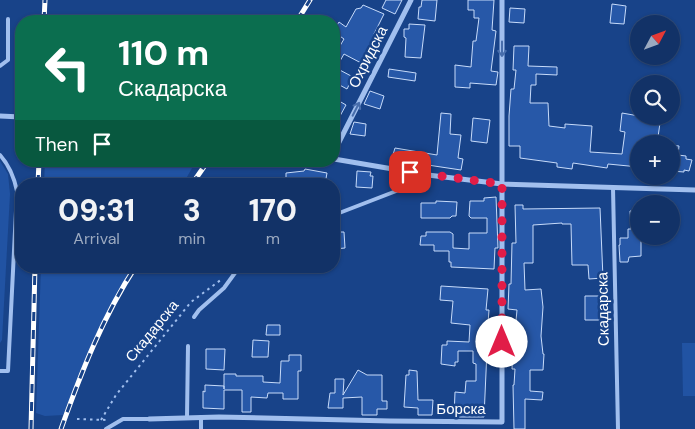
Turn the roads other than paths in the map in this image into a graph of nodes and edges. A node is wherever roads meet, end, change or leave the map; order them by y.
1 (411, 0) edge
2 (502, 0) edge
3 (8, 19) dead end
4 (0, 66) edge
5 (0, 116) edge
6 (15, 117) edge
7 (340, 140) edge
8 (0, 155) edge
9 (340, 160) edge
10 (428, 175) junction
11 (15, 182) edge
12 (502, 184) junction
13 (612, 188) junction
14 (695, 190) edge
15 (340, 213) edge
16 (15, 231) edge
17 (235, 273) edge
18 (194, 317) dead end
19 (188, 346) dead end
20 (0, 371) edge
21 (187, 417) junction
22 (201, 417) junction
23 (149, 418) joint
24 (106, 429) edge
25 (201, 429) edge
26 (618, 429) edge

7 -> 1 street, Охридска
2 -> 12 street, Борска
3 - 4 lane
5 - 6 street
8 - 11 lane
9 - 10 street
10 - 12 street
10 - 15 lane
12 - 13 street
12 - 22 street, Борска
13 - 14 street
13 - 26 lane, Скадарска
16 - 20 lane
17 - 18 lane, Скадарска
19 - 21 lane
21 - 22 street, Борска
21 - 23 street, Борска
22 - 25 lane
23 - 24 lane

